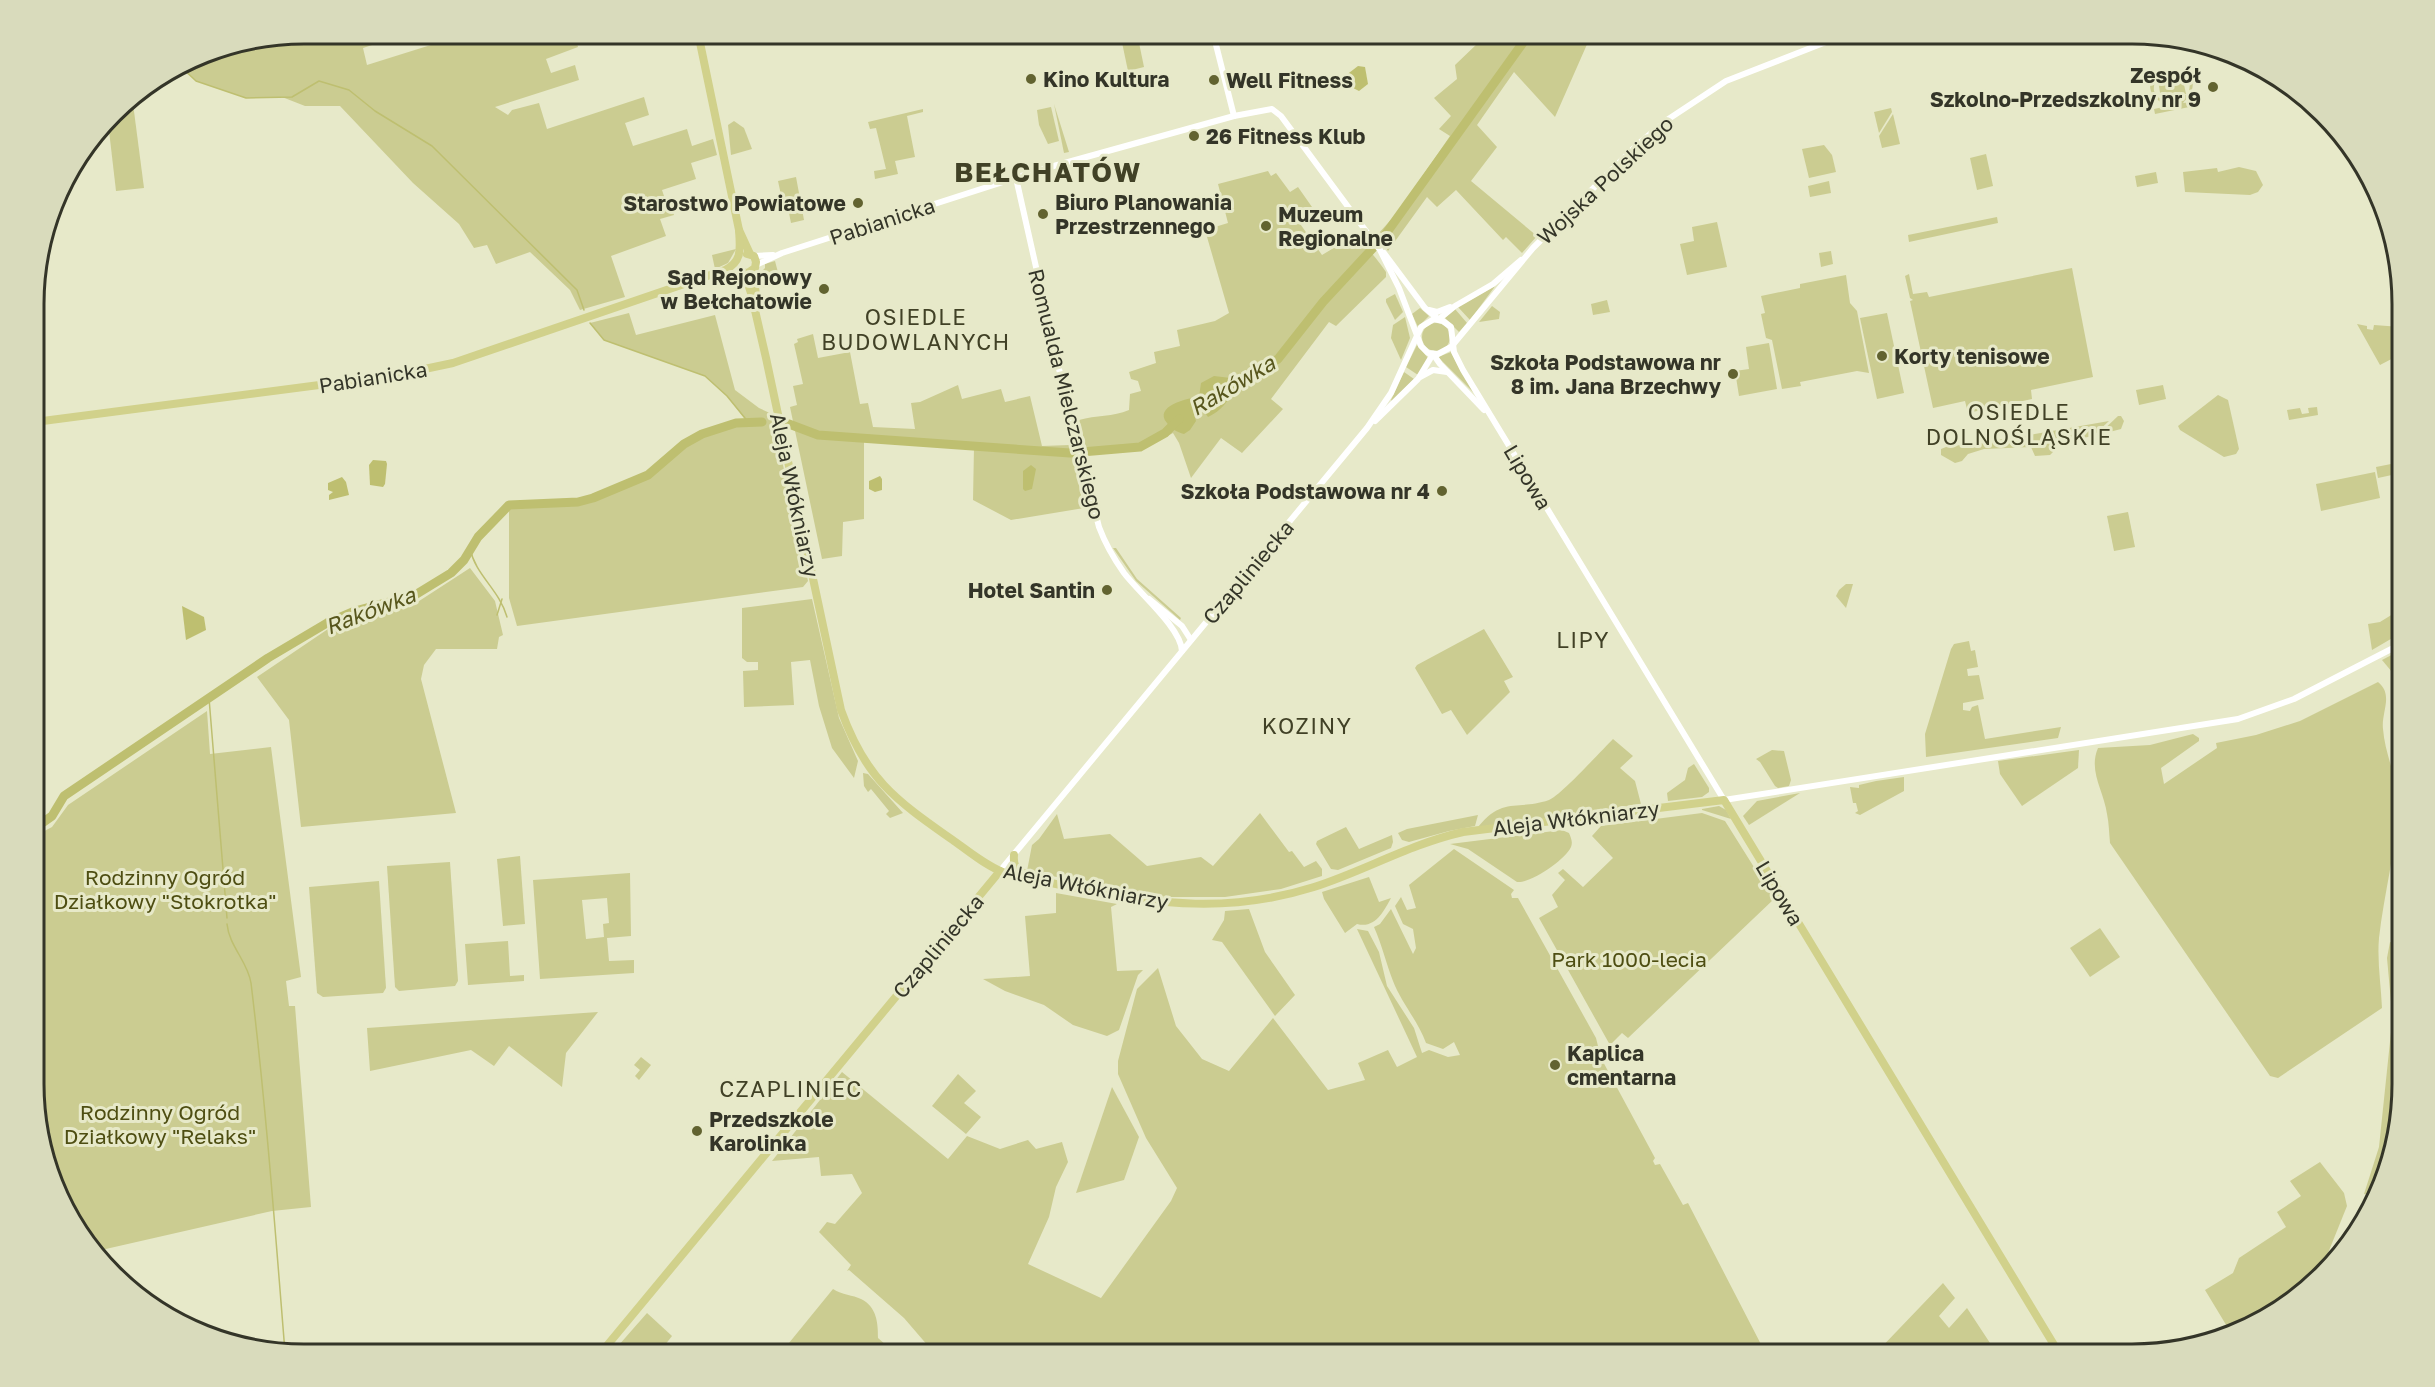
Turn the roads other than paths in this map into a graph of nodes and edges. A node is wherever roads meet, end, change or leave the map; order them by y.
1 (701, 44) edge
2 (1216, 44) edge
3 (1821, 44) edge
4 (1234, 116) junction
5 (1016, 178) junction
6 (740, 230) junction
7 (1380, 250) junction
8 (782, 254) junction
9 (752, 255) junction
10 (1527, 255) junction
11 (739, 259) junction
12 (755, 268) junction
13 (742, 271) junction
14 (700, 280) junction
15 (1455, 306) junction
16 (1425, 308) junction
17 (1439, 319) junction
18 (1419, 337) junction
19 (1453, 342) junction
20 (764, 349) junction
21 (1433, 354) junction
22 (1448, 372) junction
23 (1419, 377) junction
24 (44, 421) edge
25 (1368, 428) junction
26 (1501, 432) junction
27 (1146, 597) junction
28 (1182, 626) junction
29 (1202, 627) junction
30 (1176, 633) junction
31 (1191, 640) junction
32 (2392, 649) edge
33 (1182, 652) junction
34 (1724, 800) junction
35 (1014, 855) junction
36 (1000, 871) junction
37 (1041, 880) junction
38 (608, 1344) edge
39 (2054, 1344) edge

1 - 6 main road
2 - 4 street
3 - 10 street, Wojska Polskiego
4 - 5 street, Pabianicka
4 - 7 street, Pabianicka
5 - 8 street, Pabianicka
5 - 27 street, Romualda Mielczarskiego
6 - 9 main road, Aleja Włókniarzy
6 - 11 main road
7 - 16 street
7 - 18 street
8 - 9 street, Pabianicka
8 - 12 street, Pabianicka
9 - 11 main road, Pabianicka
9 - 12 main road, Aleja Włókniarzy
10 - 15 street, Wojska Polskiego
10 - 19 street, Wojska Polskiego
11 - 13 main road, Aleja Włókniarzy
11 - 14 main road, Pabianicka
12 - 13 main road, Pabianicka
12 - 20 main road, Aleja Włókniarzy
13 - 14 main road, Pabianicka
13 - 20 main road, Aleja Włókniarzy
14 - 24 main road, Pabianicka
15 - 16 street
15 - 17 street, Wojska Polskiego
16 - 17 street
17 - 18 street
17 - 19 street
18 - 21 street
18 - 25 street, Czapliniecka
19 - 21 street
19 - 26 street, Lipowa
20 - 36 main road, Aleja Włókniarzy
21 - 22 street, Lipowa
21 - 23 street, Czapliniecka
22 - 23 street
22 - 26 street, Lipowa
23 - 25 street, Czapliniecka
25 - 29 street, Czapliniecka
26 - 34 street, Lipowa
27 - 28 street, Romualda Mielczarskiego
27 - 30 street, Romualda Mielczarskiego
28 - 29 street
28 - 31 street, Romualda Mielczarskiego
29 - 31 street, Czapliniecka
30 - 31 street, Romualda Mielczarskiego
30 - 33 street, Romualda Mielczarskiego
31 - 33 street, Czapliniecka
32 - 34 street
33 - 35 street, Czapliniecka
34 - 37 main road, Aleja Włókniarzy
34 - 39 main road, Lipowa
35 - 36 street, Czapliniecka
35 - 37 main road
36 - 37 main road, Aleja Włókniarzy
36 - 38 main road, Czapliniecka

